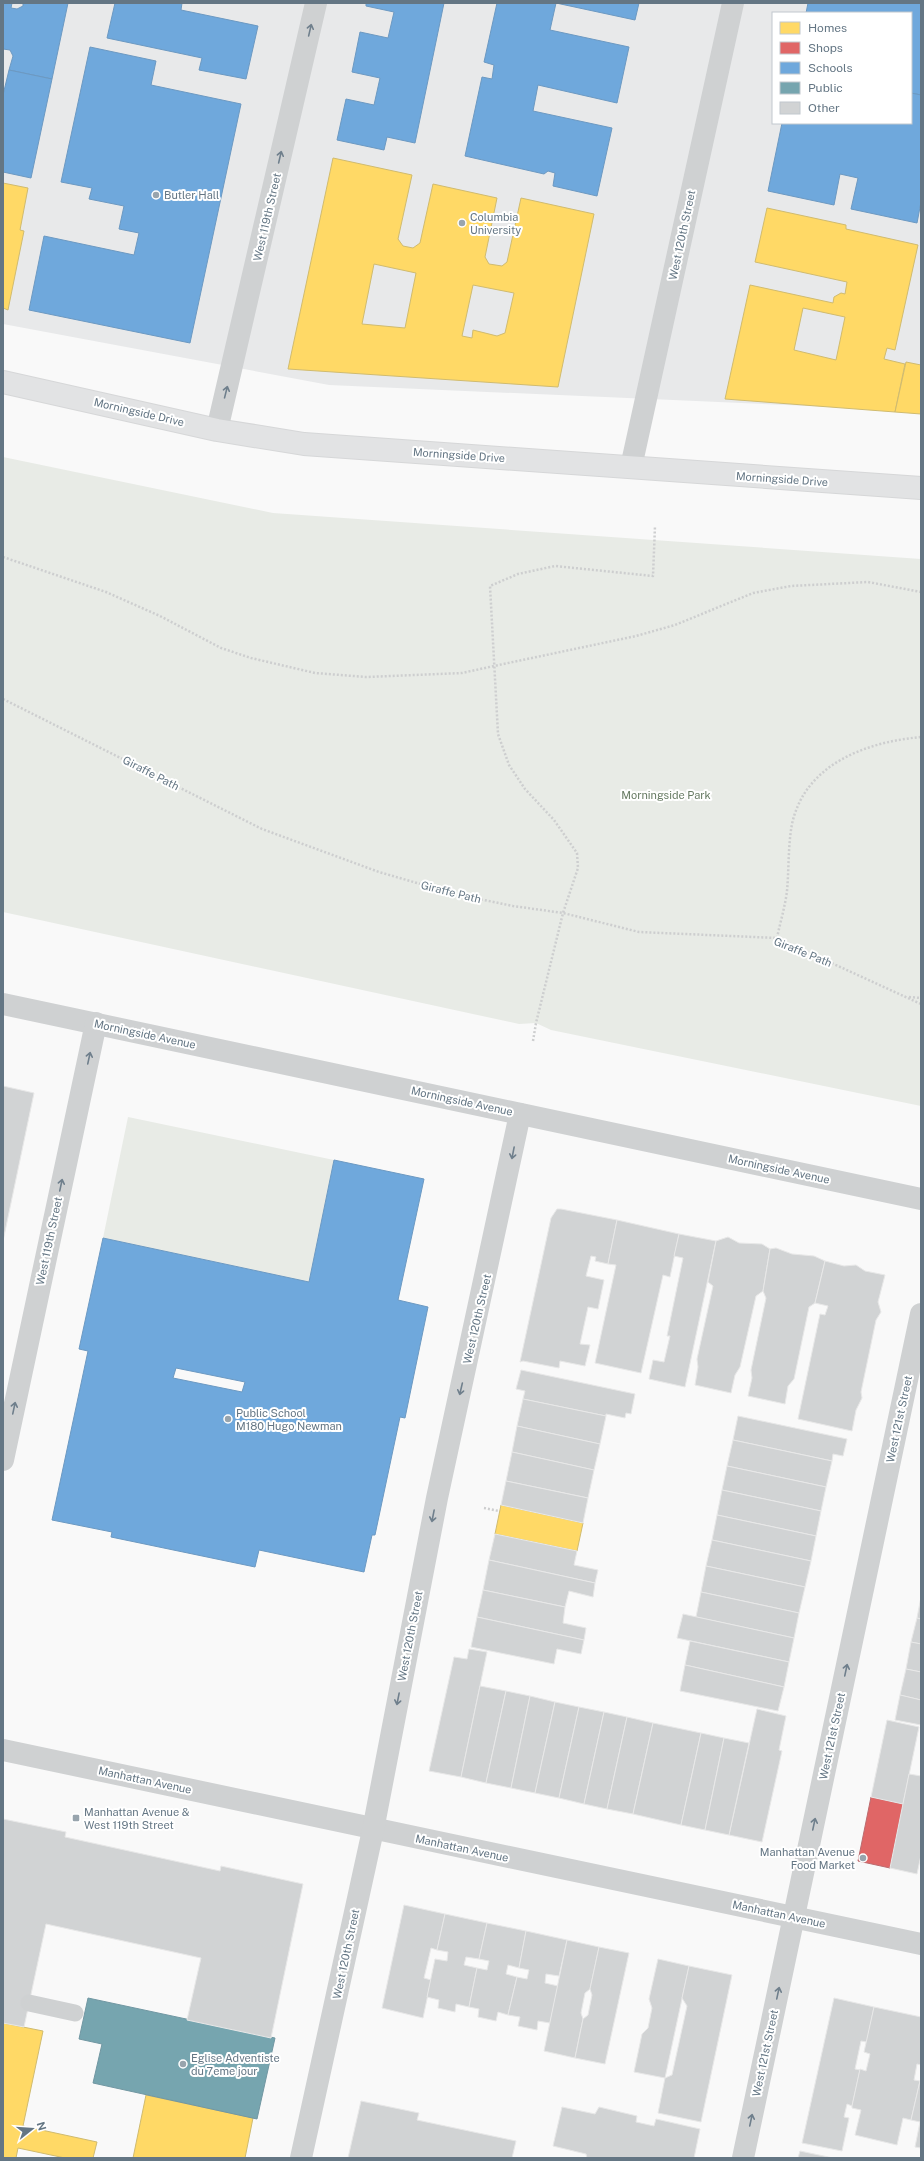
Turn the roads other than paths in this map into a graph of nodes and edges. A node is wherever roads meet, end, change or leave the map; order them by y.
1 (316, 3) edge
2 (733, 3) edge
3 (3, 382) edge
4 (217, 430) junction
5 (631, 467) junction
6 (921, 488) edge
7 (3, 1004) edge
8 (96, 1023) junction
9 (520, 1114) junction
10 (921, 1199) edge
11 (921, 1314) edge
12 (3, 1460) edge
13 (3, 1750) edge
14 (373, 1830) junction
15 (794, 1917) junction
16 (921, 1944) edge
17 (29, 2003) dead end
18 (75, 2013) dead end
19 (301, 2158) edge
20 (743, 2158) edge

4 -> 1 street, West 119th Street
2 - 5 street, West 120th Street
3 - 4 street, Morningside Drive
4 - 5 street, Morningside Drive
5 - 6 street, Morningside Drive
7 - 8 street, Morningside Avenue
8 - 9 street, Morningside Avenue
12 -> 8 street, West 119th Street
9 - 10 street, Morningside Avenue
9 -> 14 street, West 120th Street
15 -> 11 street, West 121st Street
13 - 14 street, Manhattan Avenue
14 - 15 street, Manhattan Avenue
14 - 19 street, West 120th Street
15 - 16 street, Manhattan Avenue
20 -> 15 street, West 121st Street
17 - 18 lane

